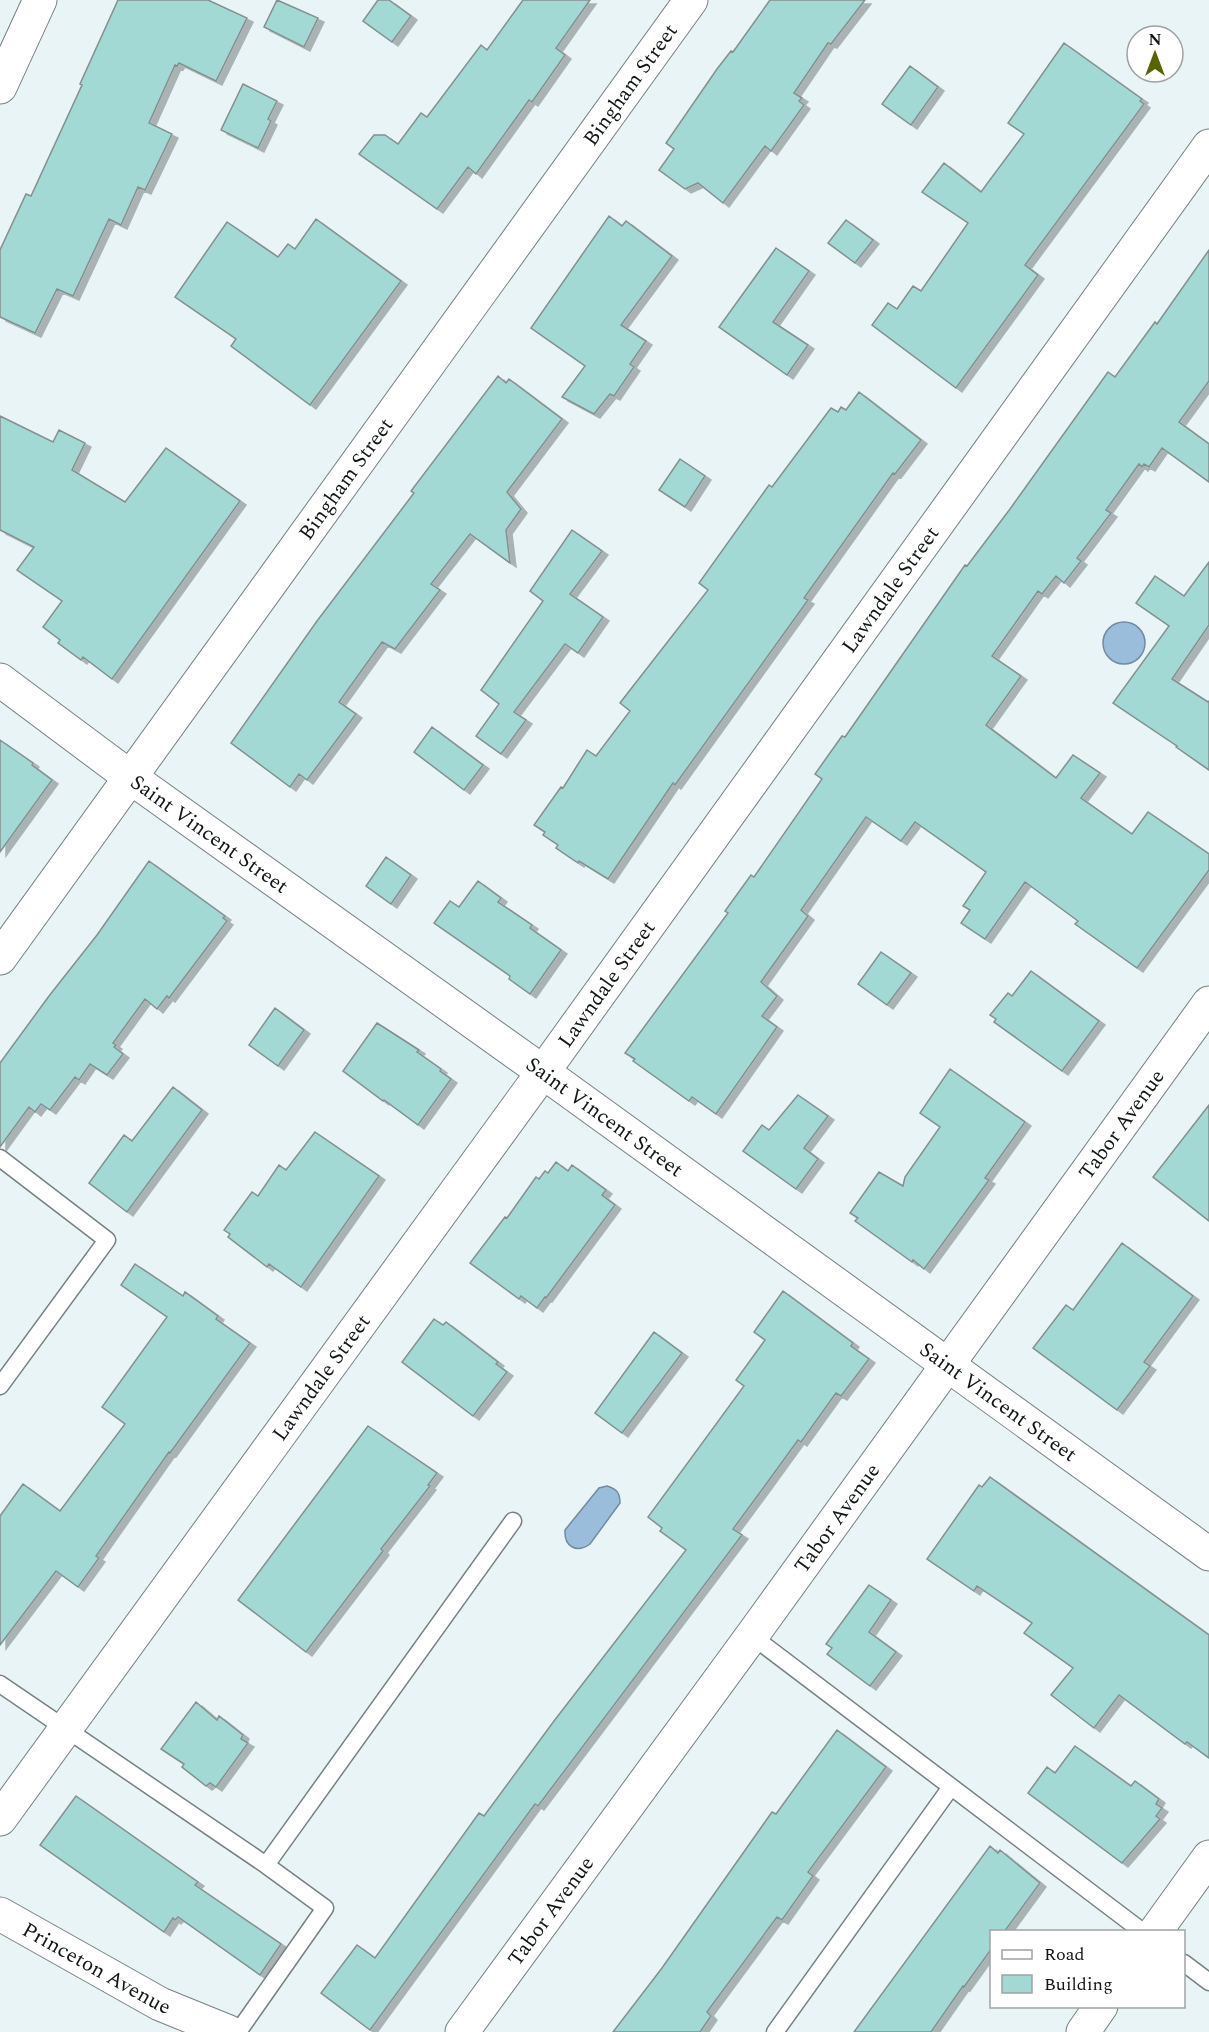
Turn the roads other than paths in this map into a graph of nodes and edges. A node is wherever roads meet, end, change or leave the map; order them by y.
1 (40, 0) edge
2 (691, 0) edge
3 (0, 87) edge
4 (1209, 146) edge
5 (0, 680) edge
6 (130, 777) junction
7 (0, 958) edge
8 (1209, 1003) edge
9 (543, 1072) junction
10 (0, 1158) edge
11 (947, 1364) junction
12 (0, 1386) edge
13 (513, 1521) dead end
14 (1209, 1554) edge
15 (752, 1636) junction
16 (0, 1684) edge
17 (64, 1728) junction
18 (951, 1787) junction
19 (0, 1819) edge
20 (1209, 1857) edge
21 (266, 1865) junction
22 (0, 1914) edge
23 (1140, 1930) edge
24 (1156, 1930) edge
25 (1185, 1964) edge
26 (1209, 1982) edge
27 (1100, 2008) edge
28 (229, 2032) edge
29 (238, 2032) edge
30 (462, 2032) edge
31 (775, 2032) edge
32 (1083, 2032) edge

1 - 3 street
2 - 6 street, Bingham Street
4 - 9 street, Lawndale Street
5 - 6 street, Saint Vincent Street
6 - 7 street, Bingham Street
6 - 9 street, Saint Vincent Street
8 - 11 street, Tabor Avenue
9 - 11 street, Saint Vincent Street
9 - 17 street, Lawndale Street
10 - 12 lane
11 - 14 street, Saint Vincent Street
11 - 15 street, Tabor Avenue
13 - 21 lane
15 - 18 lane
15 - 30 street, Tabor Avenue
16 - 17 lane
17 - 19 street, Lawndale Street
17 - 21 lane
18 - 23 lane
18 - 31 lane
20 - 24 street
21 - 29 lane
22 - 28 street, Princeton Avenue
25 - 26 lane
27 - 32 street

